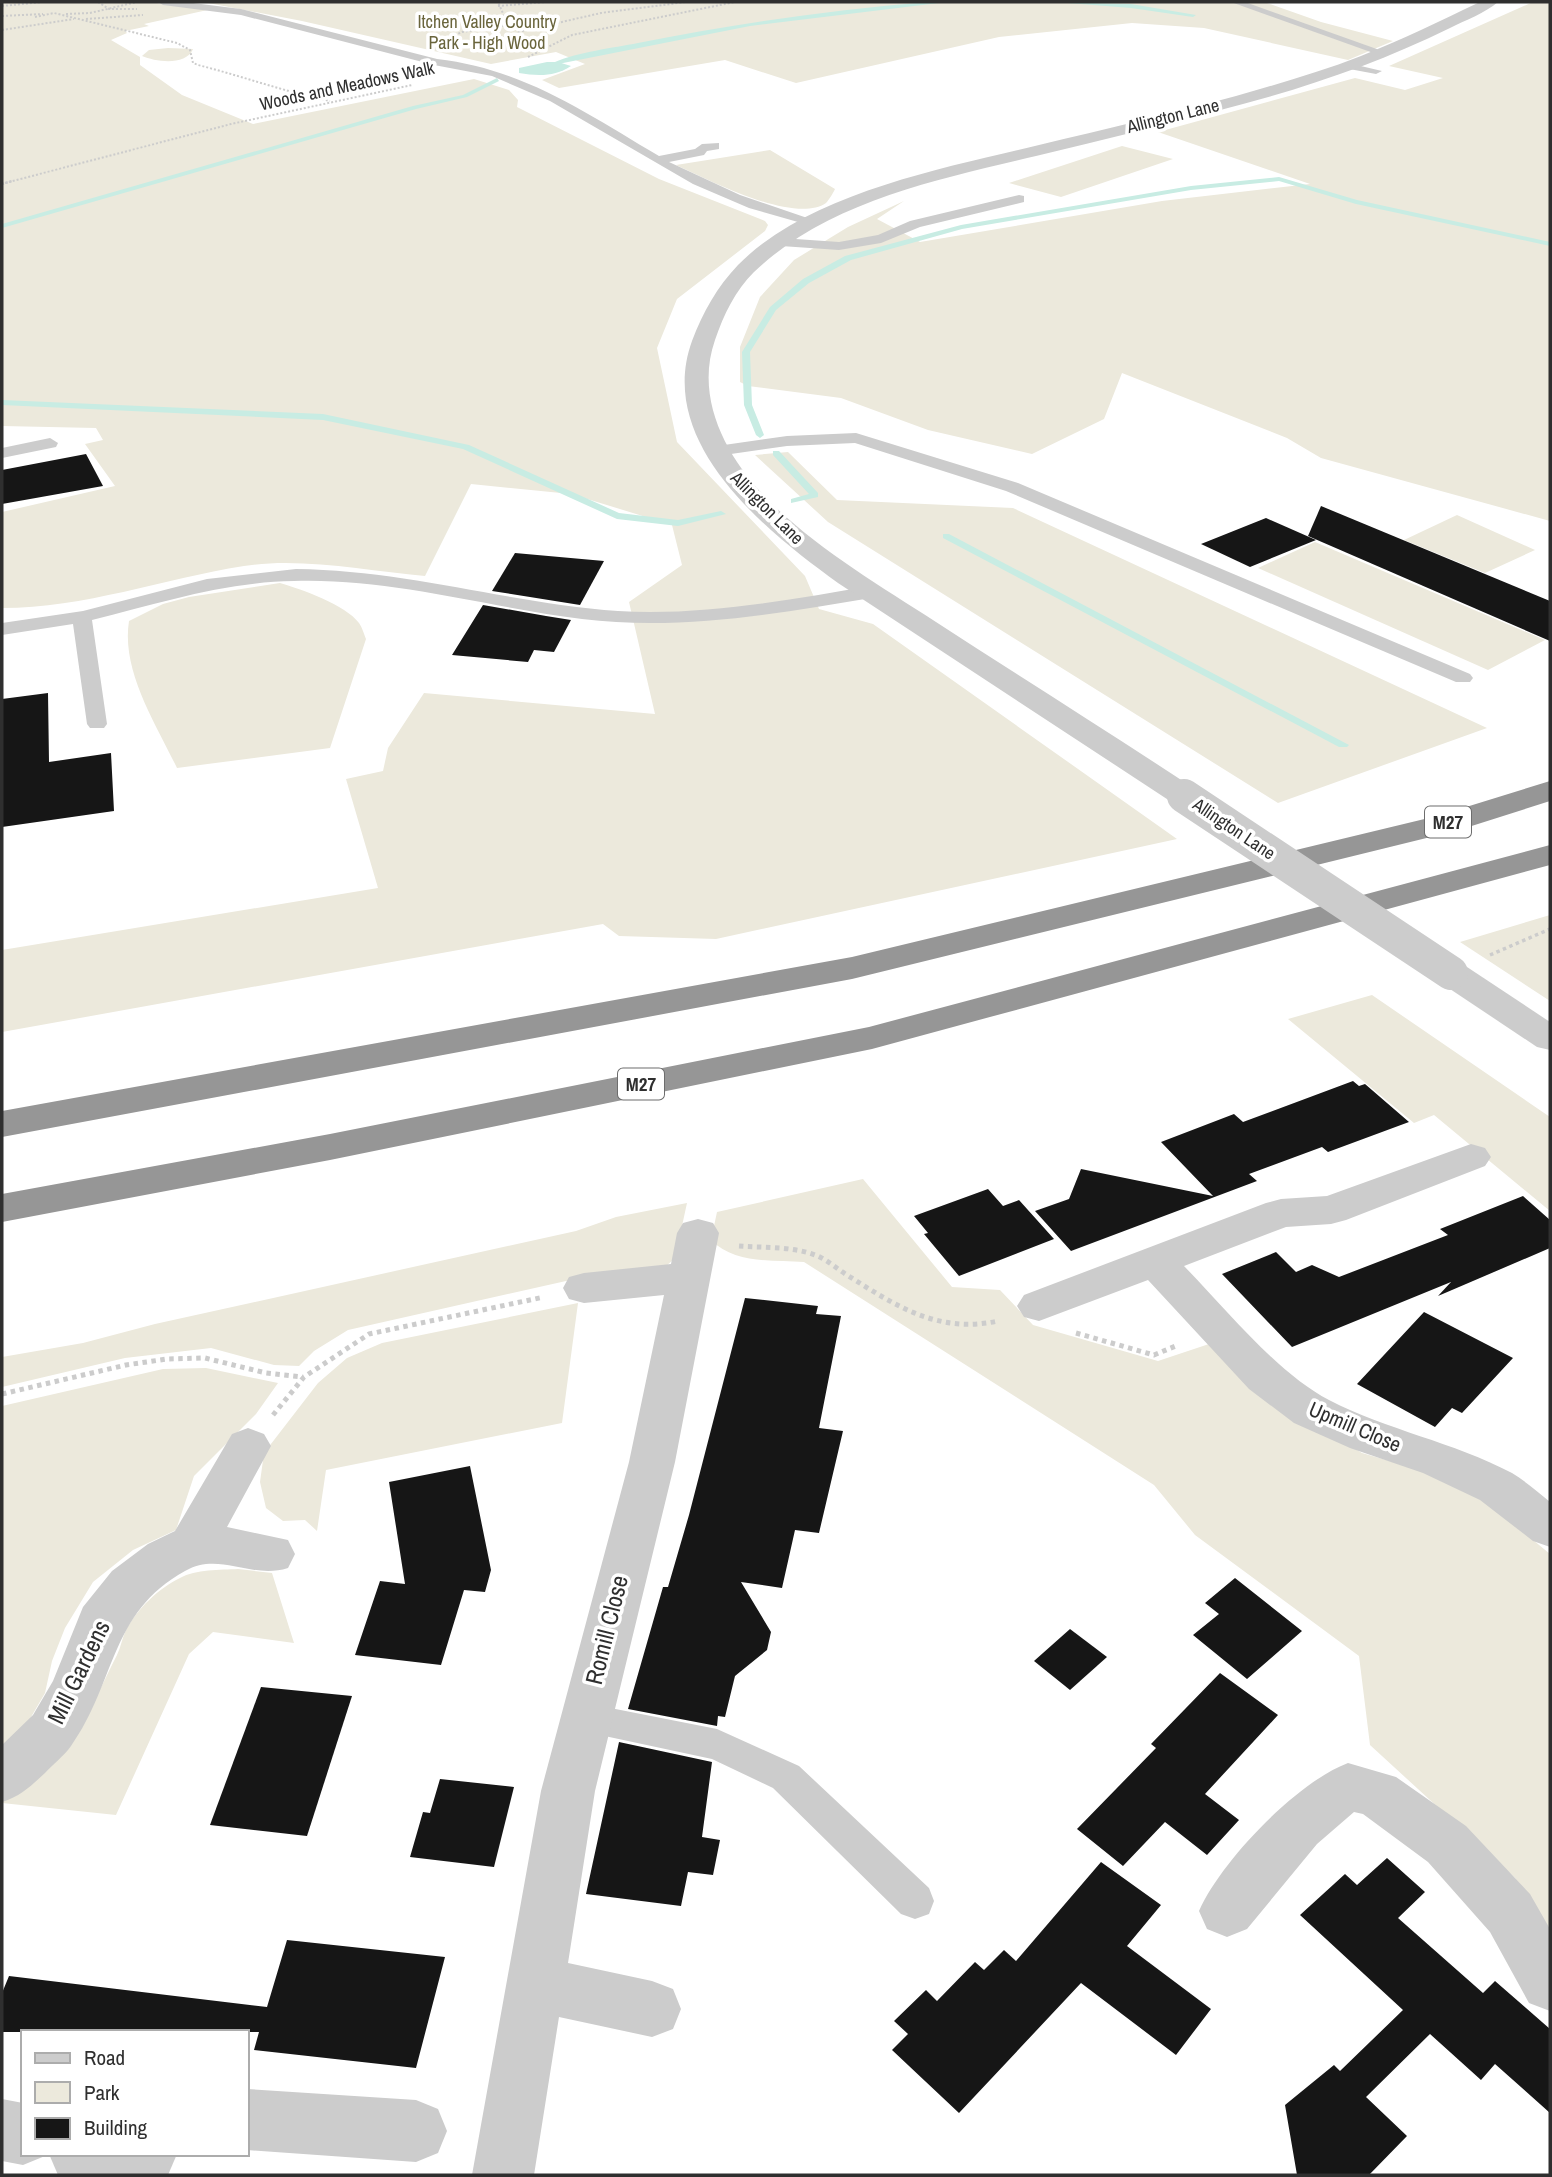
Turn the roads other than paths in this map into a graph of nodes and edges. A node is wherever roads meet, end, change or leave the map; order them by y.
1 (163, 2) edge
2 (1236, 2) edge
3 (1491, 2) edge
4 (268, 18) junction
5 (256, 21) dead end
6 (354, 39) junction
7 (342, 42) dead end
8 (1383, 53) junction
9 (1348, 66) junction
10 (1376, 71) dead end
11 (715, 146) dead end
12 (658, 160) junction
13 (1019, 199) dead end
14 (812, 222) junction
15 (781, 242) junction
16 (50, 443) dead end
17 (717, 451) junction
18 (2, 453) edge
19 (871, 592) junction
20 (82, 616) junction
21 (2, 623) edge
22 (25, 625) junction
23 (2, 629) edge
24 (1463, 678) dead end
25 (97, 724) dead end
26 (1550, 791) edge
27 (1550, 855) edge
28 (1550, 1039) edge
29 (2, 1124) edge
30 (1471, 1157) dead end
31 (2, 1208) edge
32 (1155, 1262) junction
33 (584, 1288) road end
34 (1033, 1308) road end
35 (248, 1446) road end
36 (1550, 1528) edge
37 (192, 1545) junction
38 (271, 1554) dead end
39 (585, 1718) junction
40 (2, 1779) edge
41 (915, 1900) dead end
42 (1227, 1911) dead end
43 (1550, 1983) edge
44 (535, 1984) junction
45 (652, 2009) dead end
46 (248, 2119) edge
47 (2, 2130) edge
48 (416, 2131) dead end
49 (21, 2134) edge
50 (503, 2175) edge

1 - 4 lane
2 - 8 lane
3 - 8 street, Allington Lane
4 - 5 lane
4 - 6 lane
6 - 7 lane
6 - 12 lane
8 - 9 street, Allington Lane
9 - 10 lane
9 - 14 street, Allington Lane
11 - 12 lane
12 - 14 lane
13 - 15 lane
14 - 15 street, Allington Lane
15 - 17 street, Allington Lane
16 - 18 lane
17 - 19 street, Allington Lane
17 - 24 lane
19 - 20 lane
19 - 28 street, Allington Lane, bridge
20 - 22 lane
20 - 25 lane
21 - 22 lane
22 - 23 lane
26 - 29 highway, M27
27 - 31 highway, M27
30 - 32 street
32 - 34 street
32 - 36 street, Upmill Close
33 - 39 street, Romill Close
35 - 37 street
37 - 38 street, Mill Gardens
37 - 40 street, Mill Gardens
39 - 41 lane
39 - 44 street, Romill Close
42 - 43 street
44 - 45 street
44 - 50 street, Romill Close
46 - 48 street
47 - 49 street

